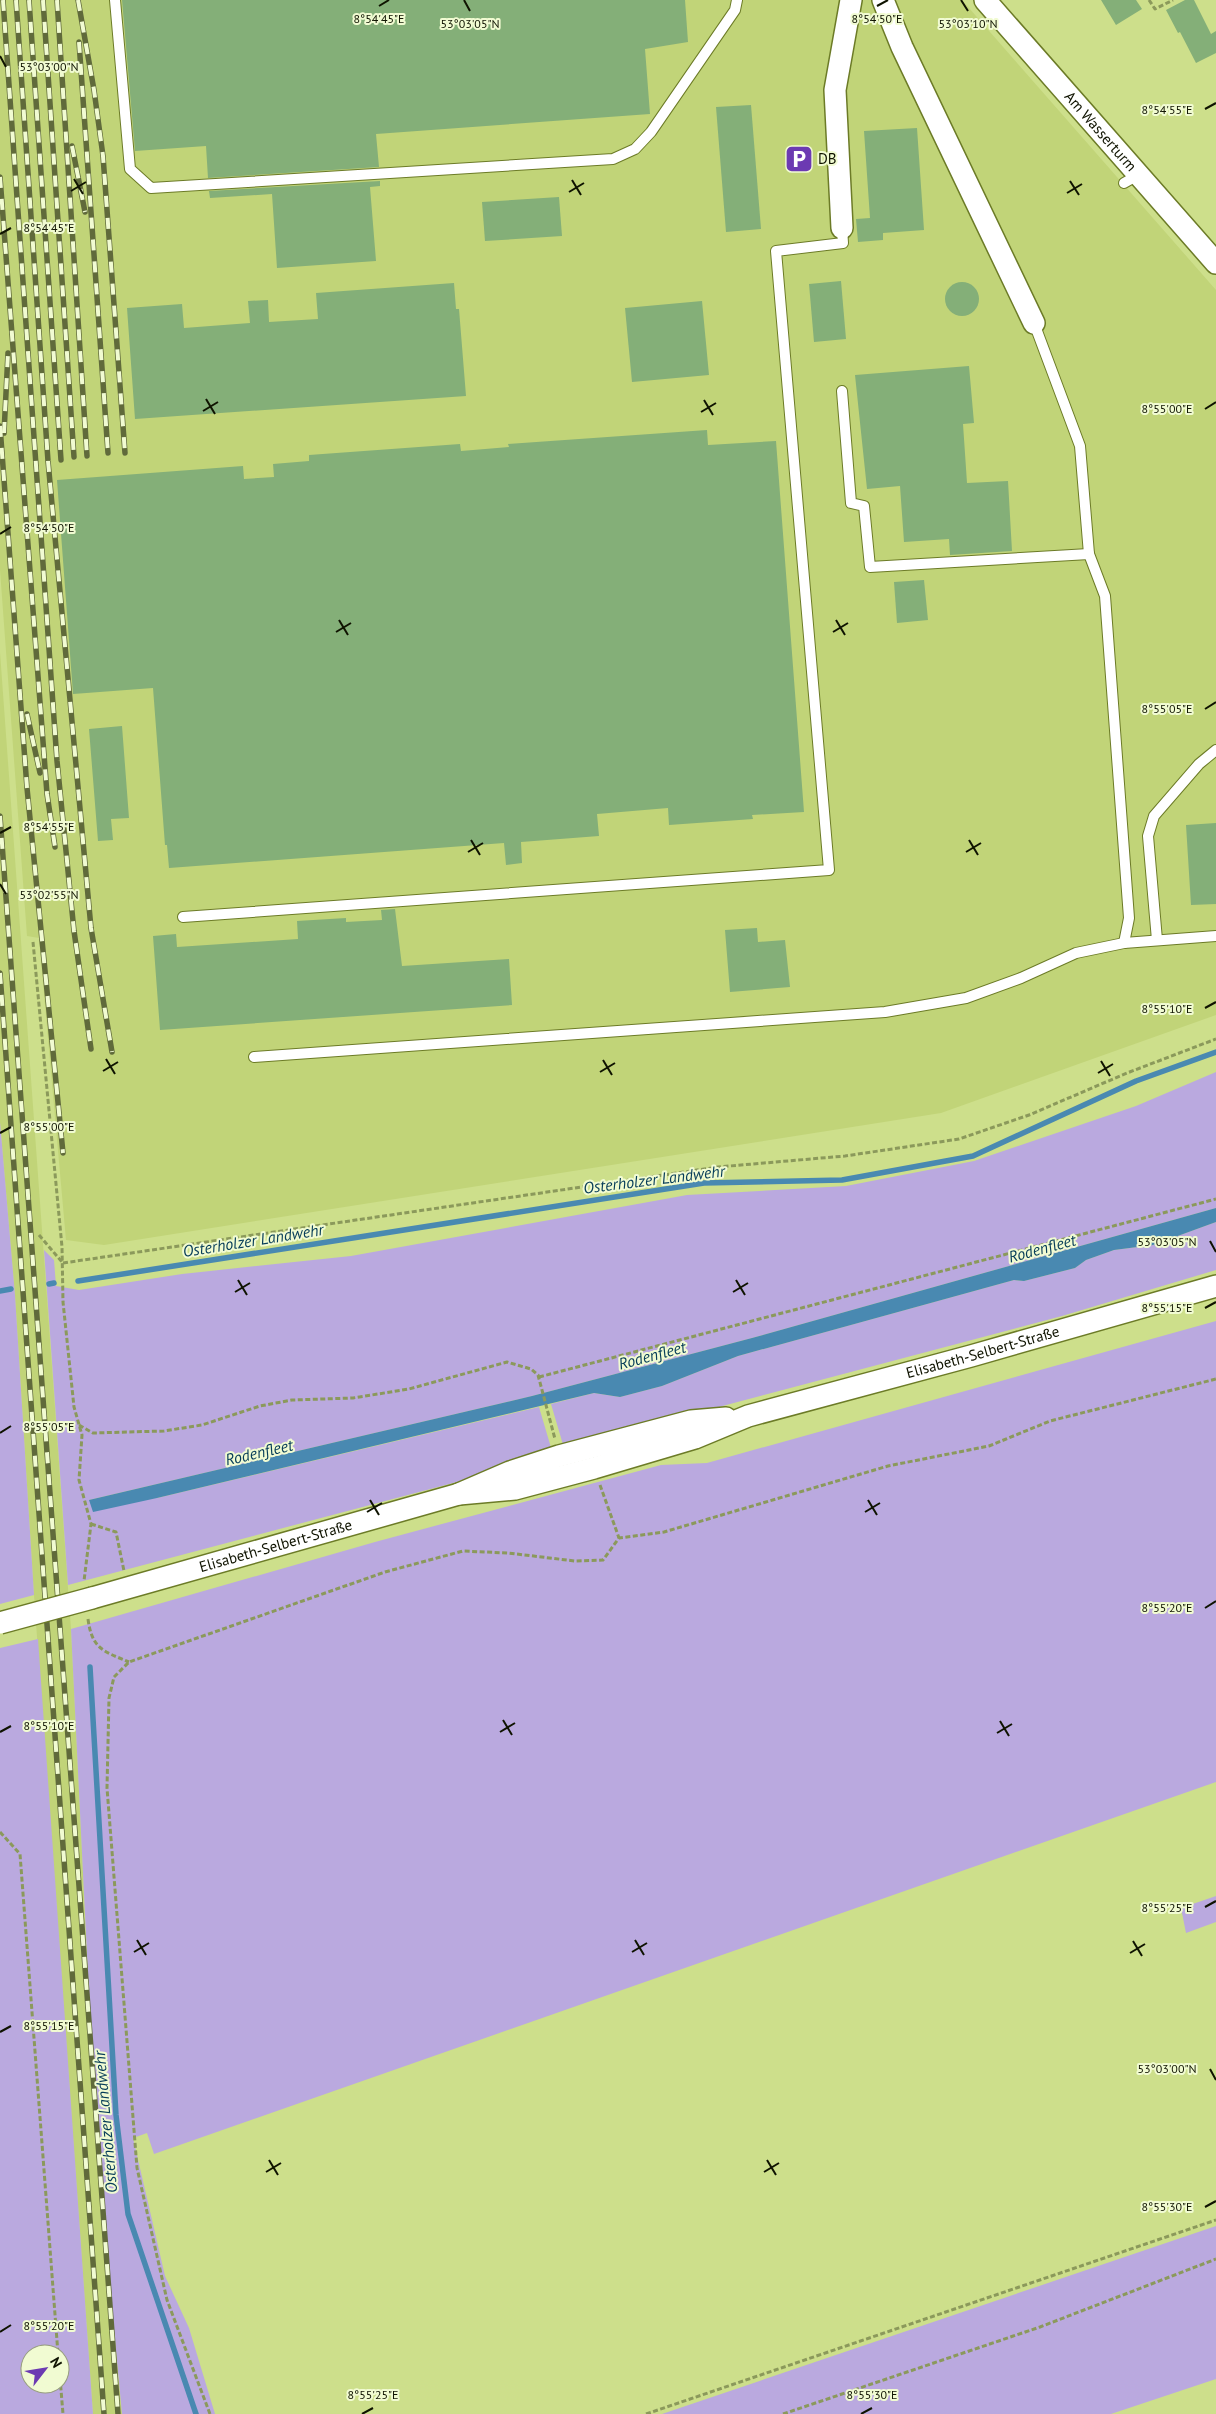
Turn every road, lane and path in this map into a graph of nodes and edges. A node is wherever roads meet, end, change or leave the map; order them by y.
1 (115, 0) edge
2 (736, 0) edge
3 (851, 0) edge
4 (883, 0) edge
5 (985, 0) edge
6 (1149, 0) edge
7 (1173, 0) edge
8 (842, 228) joint
9 (1216, 263) edge
10 (1034, 323) joint
11 (842, 392) dead end
12 (1089, 554) junction
13 (1216, 750) edge
14 (183, 917) dead end
15 (1216, 936) edge
16 (1157, 940) junction
17 (33, 942) dead end
18 (1124, 943) junction
19 (1216, 1040) edge
20 (254, 1057) dead end
21 (1216, 1199) edge
22 (39, 1235) dead end
23 (63, 1263) junction
24 (1216, 1286) edge
25 (539, 1377) junction
26 (1216, 1379) edge
27 (547, 1408) dead end
28 (748, 1416) junction
29 (79, 1425) junction
30 (594, 1468) junction
31 (459, 1494) junction
32 (619, 1538) junction
33 (127, 1588) junction
34 (0, 1623) edge
35 (0, 1832) edge
36 (1216, 2220) edge
37 (1216, 2259) edge
38 (57, 2344) edge
39 (61, 2394) edge
40 (63, 2414) edge
41 (210, 2414) edge
42 (646, 2414) edge
43 (783, 2414) edge

1 - 2 lane
3 - 8 street
4 - 10 street
5 - 9 street, Am Wasserturm
6 - 7 path
8 - 14 lane
10 - 12 lane
11 - 12 lane
12 - 18 lane
13 - 16 lane
15 - 16 lane
16 - 18 lane
17 - 23 path
18 - 20 lane
19 - 23 path
21 - 25 path
22 - 23 path
23 - 29 path
24 - 28 street, Elisabeth-Selbert-Straße
25 - 27 path
25 - 29 path
26 - 32 path
28 - 30 street, Elisabeth-Selbert-Straße
28 - 31 street, Elisabeth-Selbert-Straße
29 - 33 path
30 - 31 street, Elisabeth-Selbert-Straße
30 - 32 path
31 - 33 street, Elisabeth-Selbert-Straße
32 - 41 path
33 - 34 street, Elisabeth-Selbert-Straße, bridge
35 - 38 path
36 - 42 path
37 - 43 path
39 - 40 path

